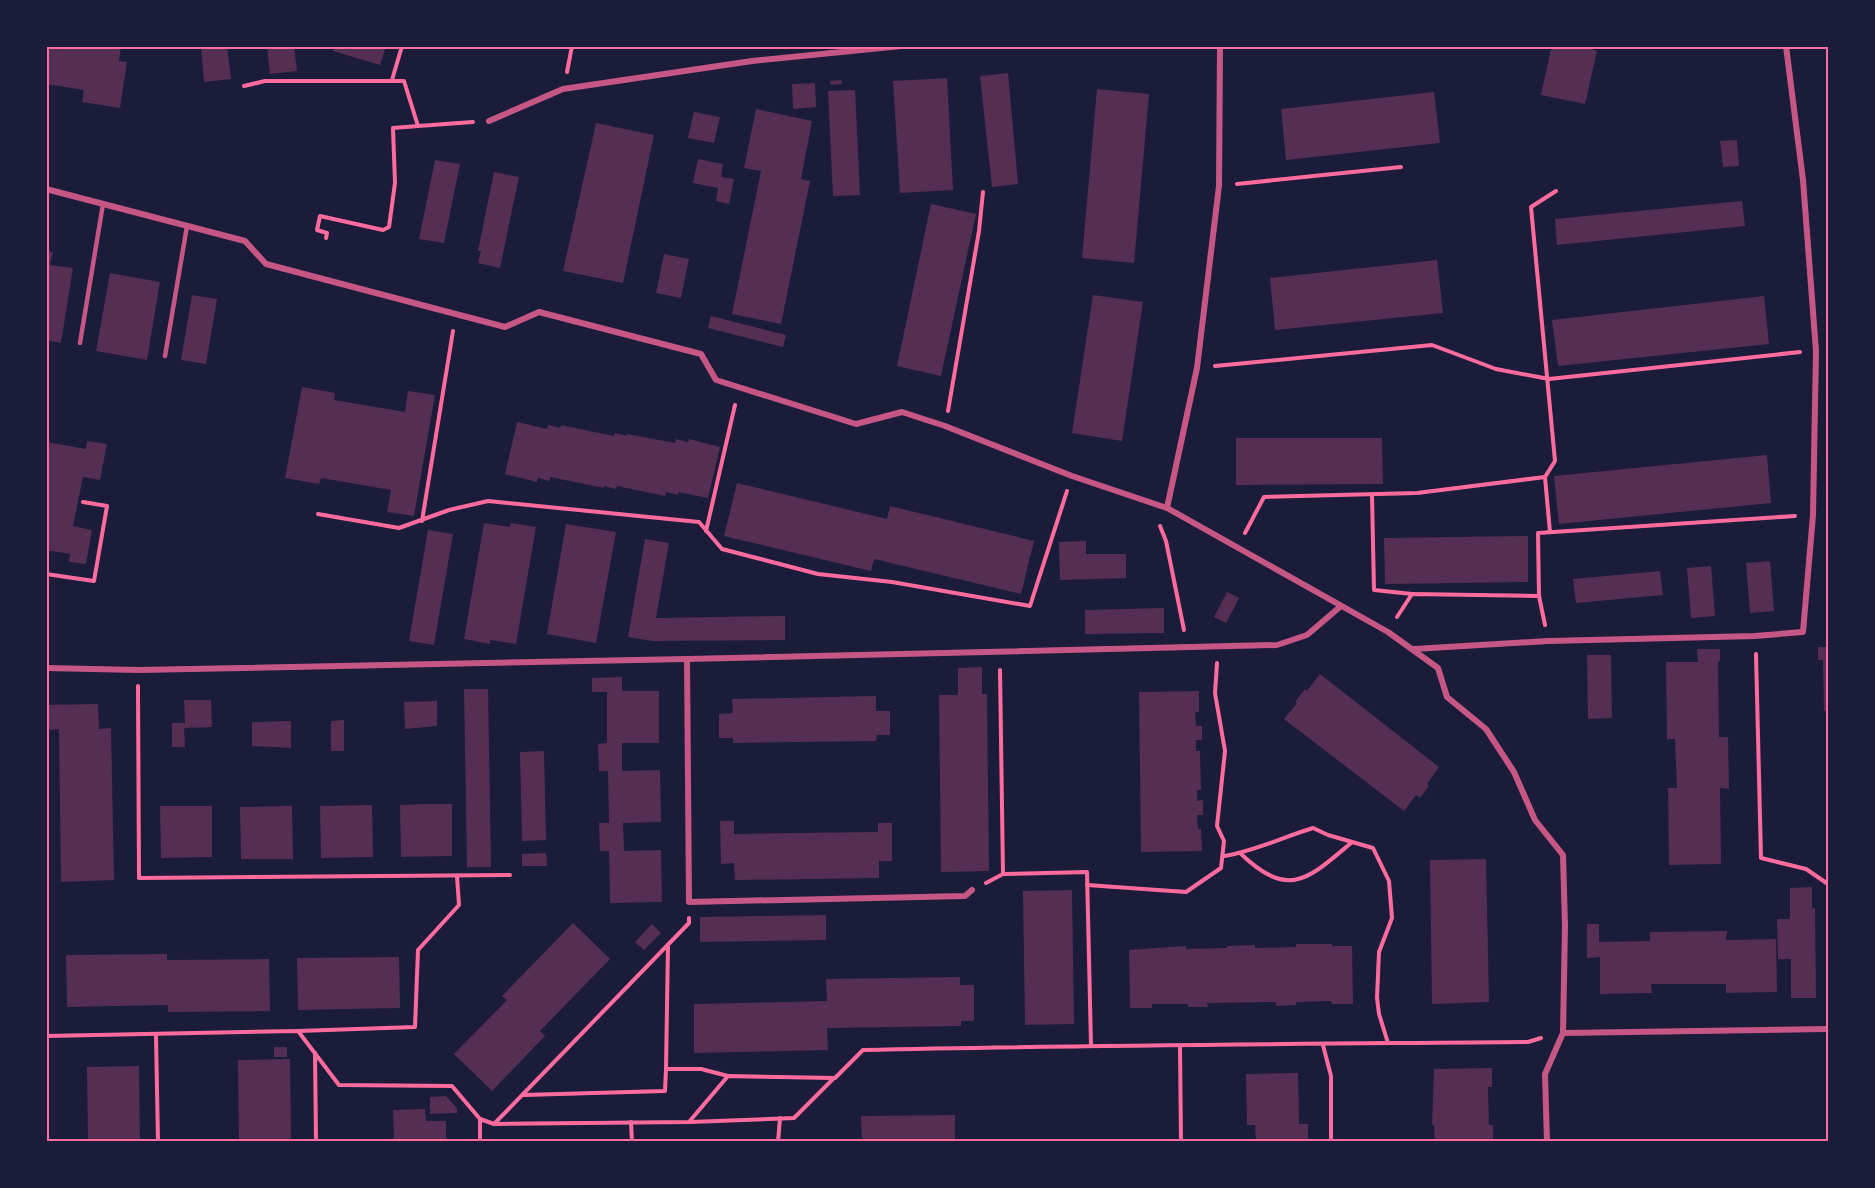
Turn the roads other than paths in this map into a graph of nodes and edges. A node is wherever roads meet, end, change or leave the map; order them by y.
1 (901, 46) edge
2 (1220, 46) edge
3 (1786, 46) edge
4 (489, 121) road end
5 (46, 189) edge
6 (103, 204) junction
7 (187, 226) junction
8 (80, 343) dead end
9 (165, 356) dead end
10 (1167, 508) junction
11 (1341, 606) junction
12 (1413, 649) junction
13 (687, 660) junction
14 (46, 668) edge
15 (972, 890) road end
16 (1828, 1029) edge
17 (1563, 1033) junction
18 (1547, 1142) edge

1 - 4 street
2 - 10 street
3 - 12 street
5 - 6 street
6 - 7 street
6 - 8 lane
7 - 9 lane
7 - 10 street
10 - 11 street
11 - 12 street
11 - 13 street
12 - 17 street
13 - 14 street
13 - 15 street
16 - 17 street
17 - 18 street

